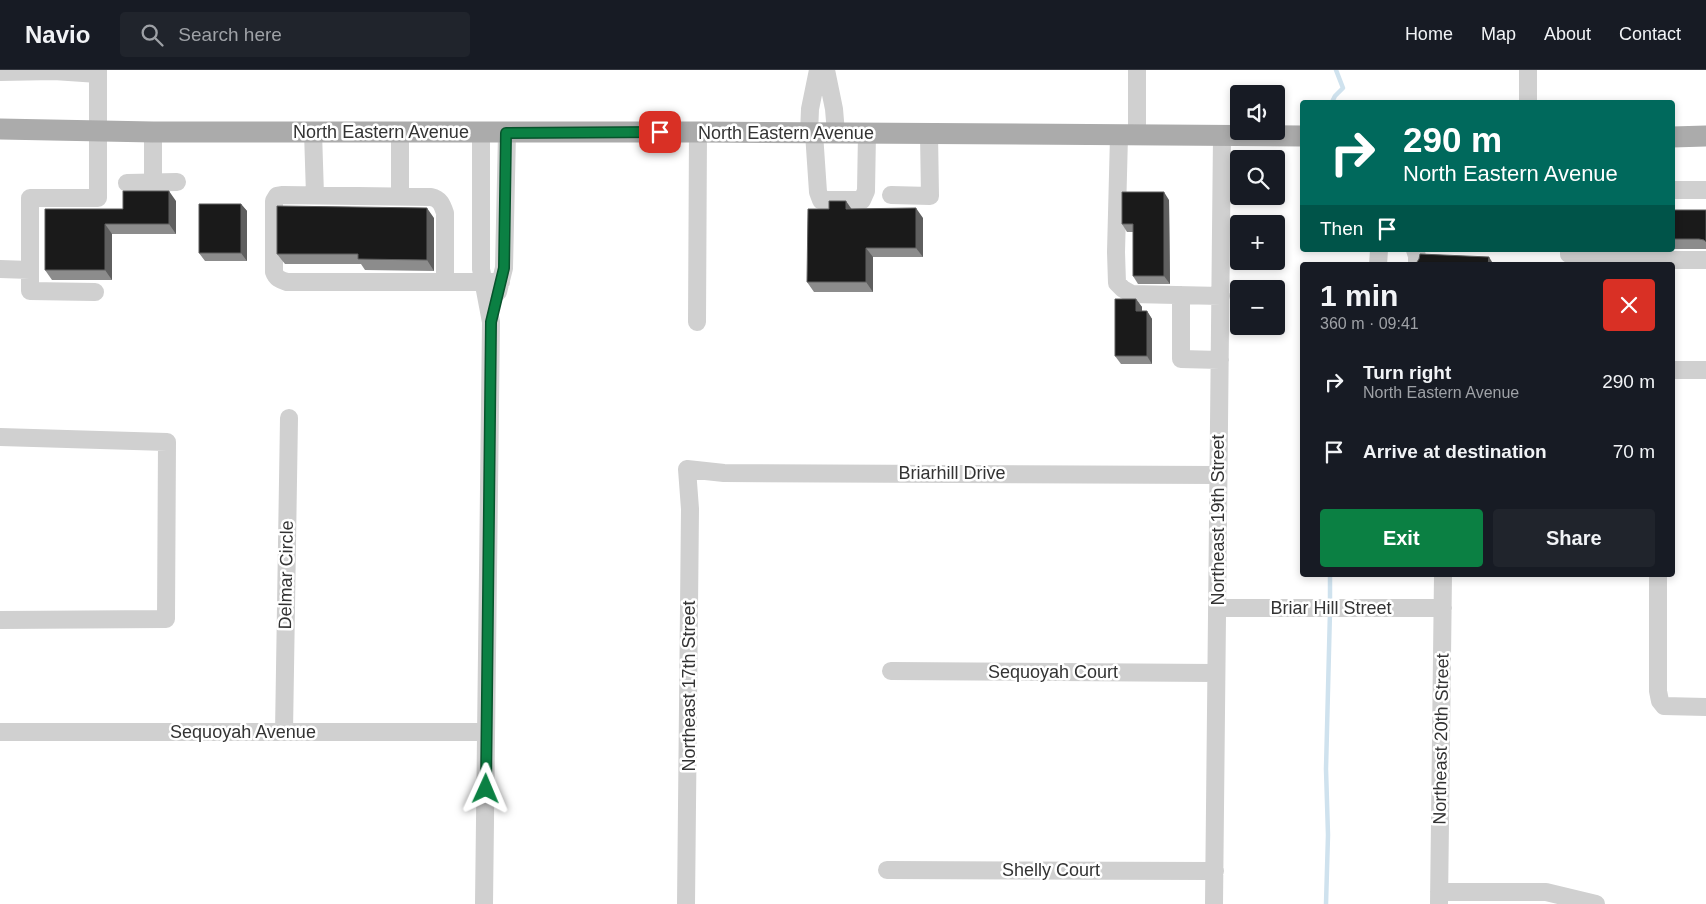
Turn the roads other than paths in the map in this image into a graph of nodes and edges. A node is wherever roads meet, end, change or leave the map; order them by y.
1 (818, 70) edge
2 (826, 70) edge
3 (1137, 70) edge
4 (1528, 70) edge
5 (0, 72) edge
6 (98, 72) edge
7 (1528, 100) edge
8 (0, 129) edge
9 (99, 131) junction
10 (153, 132) junction
11 (313, 132) junction
12 (698, 132) junction
13 (400, 133) junction
14 (481, 133) junction
15 (506, 133) junction
16 (811, 133) junction
17 (836, 133) junction
18 (867, 133) junction
19 (929, 134) junction
20 (1128, 136) junction
21 (1222, 136) junction
22 (1300, 136) edge
23 (1675, 136) edge
24 (1706, 136) edge
25 (153, 182) junction
26 (177, 182) dead end
27 (127, 183) dead end
28 (1675, 190) edge
29 (1706, 190) edge
30 (315, 195) junction
31 (891, 195) dead end
32 (400, 196) junction
33 (1569, 252) edge
34 (1706, 260) edge
35 (0, 269) edge
36 (30, 270) junction
37 (445, 282) junction
38 (483, 282) junction
39 (501, 282) junction
40 (95, 292) dead end
41 (1181, 295) junction
42 (1221, 296) junction
43 (491, 322) junction
44 (697, 322) dead end
45 (1220, 360) junction
46 (1675, 370) edge
47 (1706, 370) edge
48 (289, 418) dead end
49 (0, 437) edge
50 (687, 469) joint
51 (1218, 475) junction
52 (1443, 577) edge
53 (1658, 577) edge
54 (1218, 608) junction
55 (1443, 608) junction
56 (0, 620) edge
57 (890, 671) dead end
58 (1216, 673) junction
59 (1706, 707) edge
60 (0, 732) edge
61 (284, 732) junction
62 (486, 732) junction
63 (887, 870) dead end
64 (1215, 871) junction
65 (1440, 898) edge
66 (484, 904) edge
67 (686, 904) edge
68 (1214, 904) edge
69 (1596, 904) edge

1 - 16 street
2 - 17 street
3 - 20 street
4 - 7 street
5 - 6 street
6 - 9 street
8 - 9 main road, North Eastern Avenue
9 - 10 main road, North Eastern Avenue
9 - 36 street
10 - 11 main road, North Eastern Avenue
10 - 25 street
11 - 13 main road, North Eastern Avenue
11 - 30 street
12 - 15 main road, North Eastern Avenue
12 - 16 main road, North Eastern Avenue
12 - 44 street
13 - 14 main road, North Eastern Avenue
13 - 32 street
14 - 15 main road, North Eastern Avenue
14 - 38 street
15 - 39 street
16 - 17 main road, North Eastern Avenue
16 - 18 street
17 - 18 main road, North Eastern Avenue
18 - 19 main road, North Eastern Avenue
19 - 20 main road, North Eastern Avenue
19 - 31 street
20 - 21 main road, North Eastern Avenue
20 - 41 street
21 - 22 main road, North Eastern Avenue
21 - 42 street, Northeast 19th Street
23 - 24 main road
25 - 26 street
25 - 27 street
28 - 29 street
30 - 32 street
30 - 37 street
32 - 37 street
33 - 34 street
35 - 36 street
36 - 40 street
37 - 38 street
38 - 39 street
38 - 43 street
39 - 43 street
41 - 42 street
41 - 45 street
42 - 45 street, Northeast 19th Street
43 - 62 street
45 - 51 street, Northeast 19th Street
46 - 47 street
48 - 61 street, Delmar Circle
49 - 56 street
50 - 51 street, Briarhill Drive
50 - 67 street, Northeast 17th Street
51 - 54 street, Northeast 19th Street
52 - 55 street, Northeast 20th Street
53 - 59 street
54 - 55 street, Briar Hill Street
54 - 58 street, Northeast 19th Street
55 - 65 street, Northeast 20th Street
57 - 58 street, Sequoyah Court
58 - 64 street, Northeast 19th Street
60 - 61 street, Sequoyah Avenue
61 - 62 street, Sequoyah Avenue
62 - 66 street
63 - 64 street, Shelly Court
64 - 68 street, Northeast 19th Street
65 - 69 street

